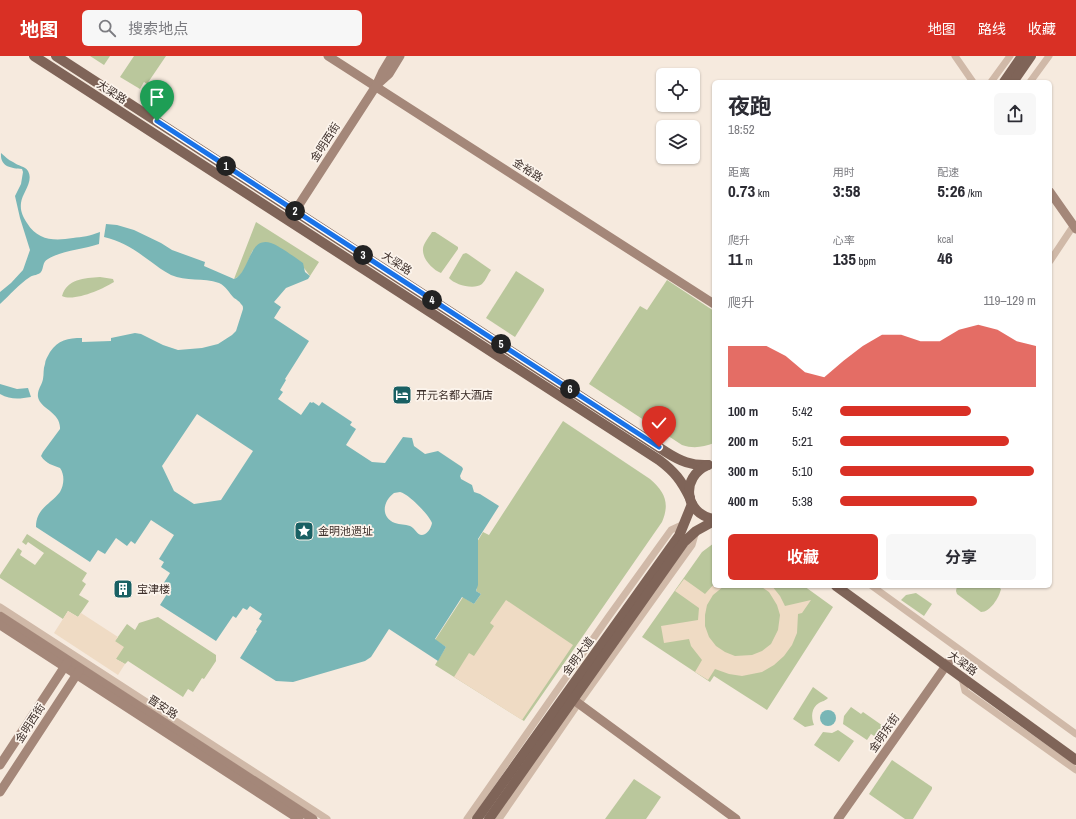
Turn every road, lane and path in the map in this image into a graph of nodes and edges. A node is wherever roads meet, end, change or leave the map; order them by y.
1 (34, 56) edge
2 (56, 56) edge
3 (328, 56) edge
4 (392, 56) edge
5 (400, 56) edge
6 (955, 56) edge
7 (1010, 56) edge
8 (1022, 56) edge
9 (1031, 56) edge
10 (1049, 56) edge
11 (972, 80) edge
12 (992, 80) edge
13 (1005, 80) edge
14 (1014, 80) edge
15 (1031, 80) edge
16 (376, 86) junction
17 (1052, 195) edge
18 (295, 211) junction
19 (1075, 227) edge
20 (1052, 258) edge
21 (712, 303) edge
22 (712, 464) edge
23 (691, 501) junction
24 (712, 519) edge
25 (712, 521) edge
26 (684, 524) junction
27 (839, 588) edge
28 (851, 588) edge
29 (875, 588) edge
30 (0, 607) edge
31 (0, 616) edge
32 (0, 625) edge
33 (66, 663) junction
34 (948, 663) junction
35 (78, 671) junction
36 (962, 678) junction
37 (572, 699) junction
38 (1076, 734) edge
39 (1076, 752) edge
40 (1076, 760) edge
41 (0, 765) edge
42 (1076, 770) edge
43 (0, 792) edge
44 (299, 819) edge
45 (313, 819) edge
46 (327, 819) edge
47 (467, 819) edge
48 (477, 819) edge
49 (489, 819) edge
50 (500, 819) edge
51 (736, 819) edge
52 (838, 819) edge

1 - 23 main road, 大梁路
2 - 18 main road, 大梁路
3 - 16 street, 金裕路
4 - 16 street, 金明西街
5 - 16 street, 金明西街
6 - 11 street
7 - 12 street
8 - 13 main road
9 - 14 main road
10 - 15 street
16 - 18 street, 金明西街
16 - 21 street, 金裕路
17 - 19 street
18 - 22 main road, 大梁路
19 - 20 street
22 - 23 main road, 金明大道
23 - 24 main road
23 - 26 main road, 金明大道
25 - 37 main road, 金明大道
26 - 37 main road, 金明大道
26 - 47 street
27 - 34 main road, 大梁路
28 - 34 main road, 大梁路
29 - 38 street
30 - 46 street
31 - 33 street, 晋安路
32 - 33 street, 晋安路
33 - 35 street, 晋安路
33 - 41 street, 金明西街
34 - 36 main road, 大梁路
34 - 39 main road, 大梁路
34 - 52 street, 金明东街
35 - 43 street, 金明西街
35 - 44 street, 晋安路
35 - 45 street, 晋安路
36 - 40 main road, 大梁路
36 - 42 street
37 - 48 main road, 金明大道
37 - 49 main road, 金明大道
37 - 50 street
37 - 51 street

